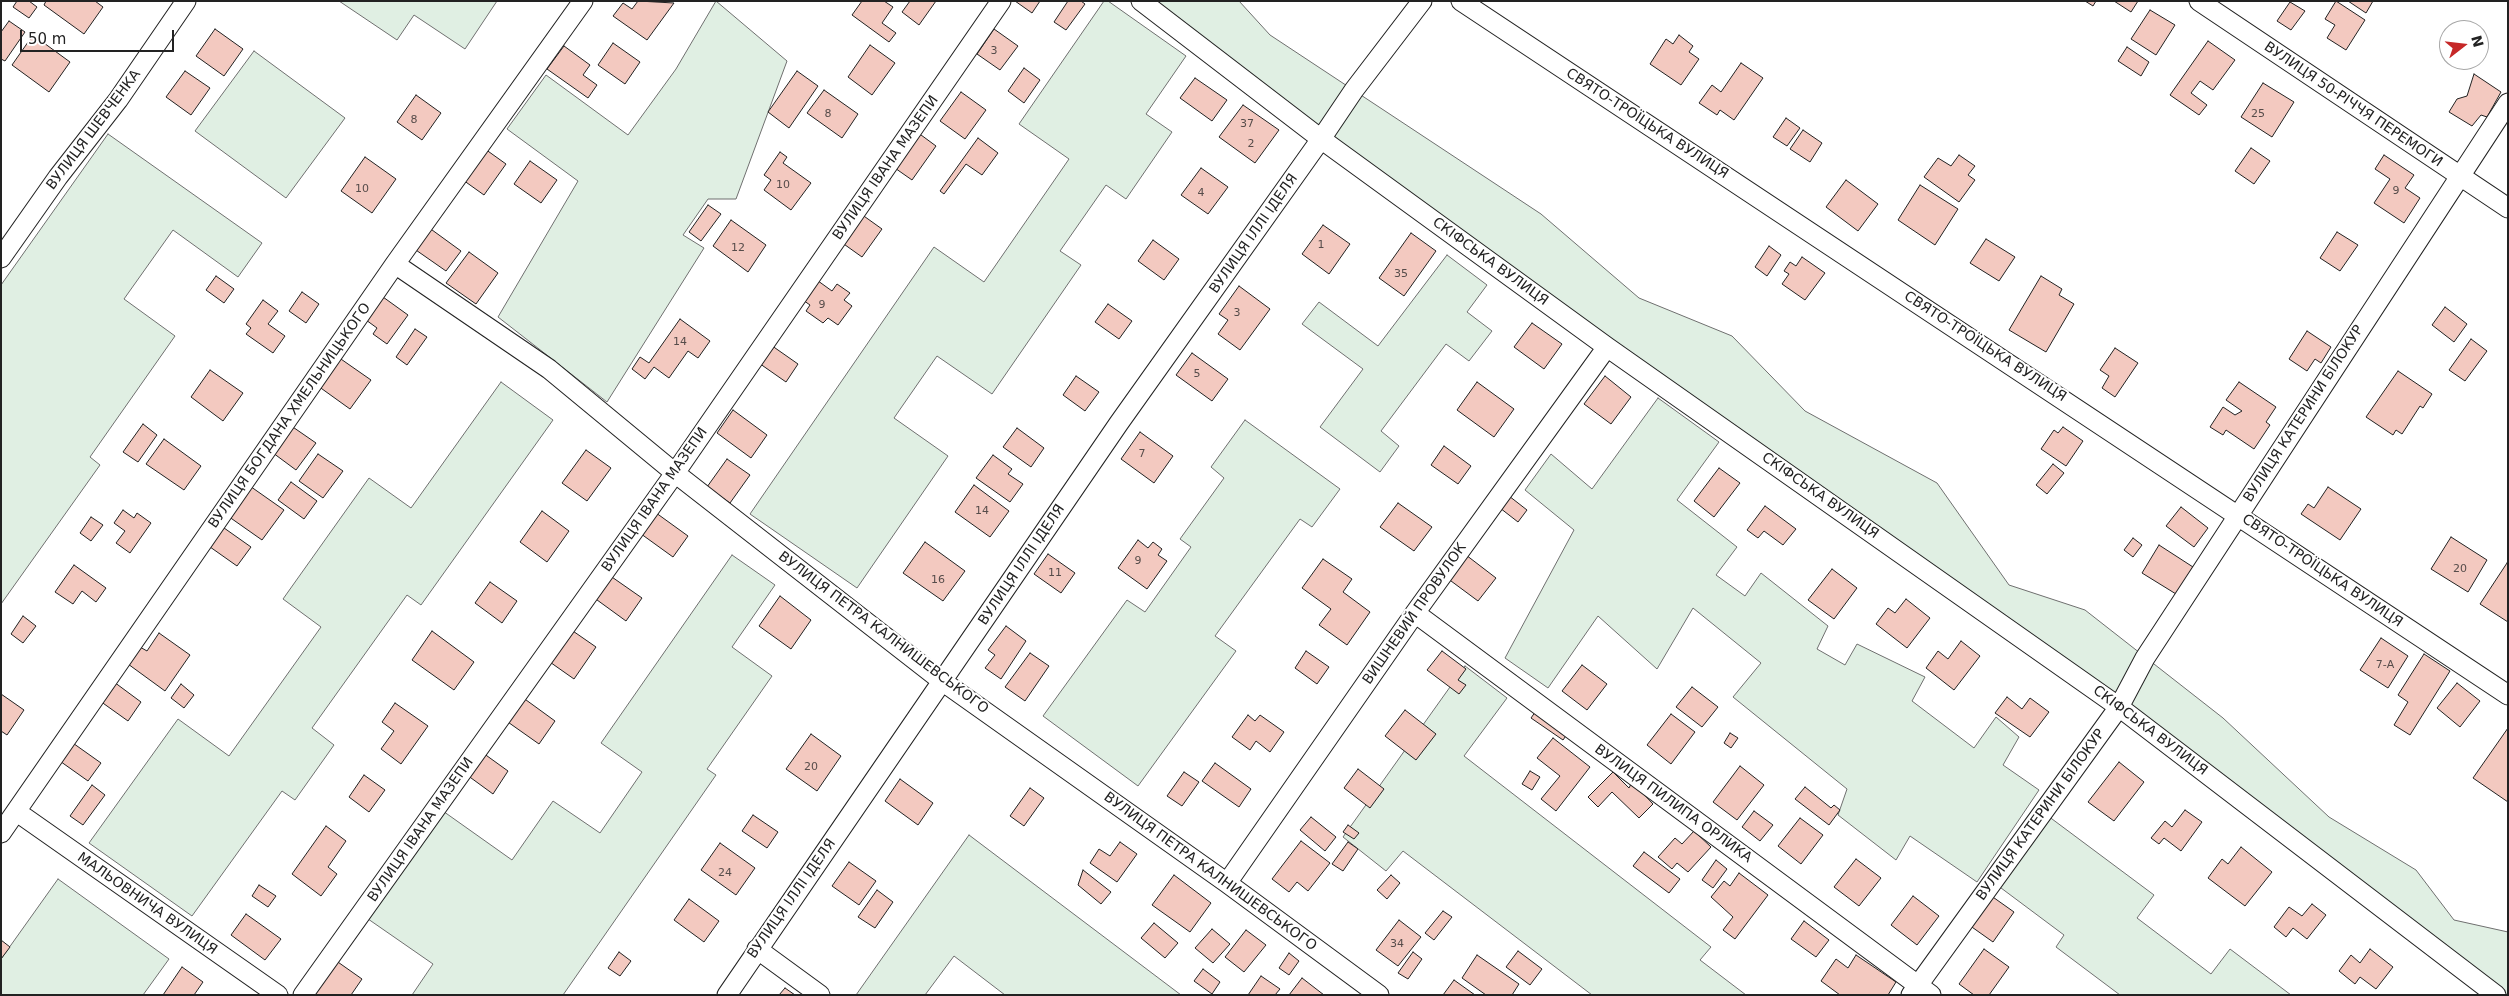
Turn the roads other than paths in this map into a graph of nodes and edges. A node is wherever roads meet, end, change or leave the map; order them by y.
1 (186, 1) edge
2 (583, 1) edge
3 (1001, 1) edge
4 (1141, 1) edge
5 (1422, 1) edge
6 (1460, 1) edge
7 (2199, 1) edge
8 (2508, 103) edge
9 (1322, 139) junction
10 (2458, 176) junction
11 (2508, 208) edge
12 (1, 258) edge
13 (395, 264) junction
14 (1607, 347) junction
15 (675, 473) junction
16 (2238, 514) junction
17 (1415, 613) junction
18 (942, 681) junction
19 (2508, 695) edge
20 (2120, 707) junction
21 (17, 812) junction
22 (1, 833) edge
23 (1227, 883) junction
24 (756, 949) junction
25 (1920, 991) edge
26 (278, 995) edge
27 (303, 995) edge
28 (727, 995) edge
29 (820, 995) edge
30 (1378, 995) edge
31 (2496, 995) edge

1 - 12 street, ВУЛИЦЯ ШЕВЧЕНКА
2 - 13 street, ВУЛИЦЯ БОГДАНА ХМЕЛЬНИЦЬКОГО
3 - 15 street, ВУЛИЦЯ ІВАНА МАЗЕПИ
4 - 9 street, СКІФСЬКА ВУЛИЦЯ
5 - 9 street, ВУЛИЦЯ ІЛЛІ ІДЕЛЯ
6 - 16 street, СВЯТО-ТРОЇЦЬКА ВУЛИЦЯ
7 - 10 street, ВУЛИЦЯ 50-РІЧЧЯ ПЕРЕМОГИ
8 - 10 street, ВУЛИЦЯ КАТЕРИНИ БІЛОКУР
9 - 14 street, СКІФСЬКА ВУЛИЦЯ
9 - 18 street, ВУЛИЦЯ ІЛЛІ ІДЕЛЯ
10 - 11 street, ВУЛИЦЯ 50-РІЧЧЯ ПЕРЕМОГИ
10 - 16 street, ВУЛИЦЯ КАТЕРИНИ БІЛОКУР
13 - 15 street, ВУЛИЦЯ ПЕТРА КАЛНИШЕВСЬКОГО
13 - 21 street, ВУЛИЦЯ БОГДАНА ХМЕЛЬНИЦЬКОГО
14 - 17 street, ВИШНЕВИЙ ПРОВУЛОК
14 - 20 street, СКІФСЬКА ВУЛИЦЯ
15 - 18 street, ВУЛИЦЯ ПЕТРА КАЛНИШЕВСЬКОГО
15 - 27 street, ВУЛИЦЯ ІВАНА МАЗЕПИ
16 - 19 street, СВЯТО-ТРОЇЦЬКА ВУЛИЦЯ
16 - 20 street, ВУЛИЦЯ КАТЕРИНИ БІЛОКУР
17 - 23 street, ВИШНЕВИЙ ПРОВУЛОК
17 - 25 street, ВУЛИЦЯ ПИЛИПА ОРЛИКА
18 - 23 street, ВУЛИЦЯ ПЕТРА КАЛНИШЕВСЬКОГО
18 - 24 street, ВУЛИЦЯ ІЛЛІ ІДЕЛЯ
20 - 25 street, ВУЛИЦЯ КАТЕРИНИ БІЛОКУР
20 - 31 street, СКІФСЬКА ВУЛИЦЯ
21 - 22 street, ВУЛИЦЯ БОГДАНА ХМЕЛЬНИЦЬКОГО
21 - 26 street, МАЛЬОВНИЧА ВУЛИЦЯ
23 - 30 street, ВУЛИЦЯ ПЕТРА КАЛНИШЕВСЬКОГО
24 - 28 street, ВУЛИЦЯ ІЛЛІ ІДЕЛЯ
24 - 29 street

